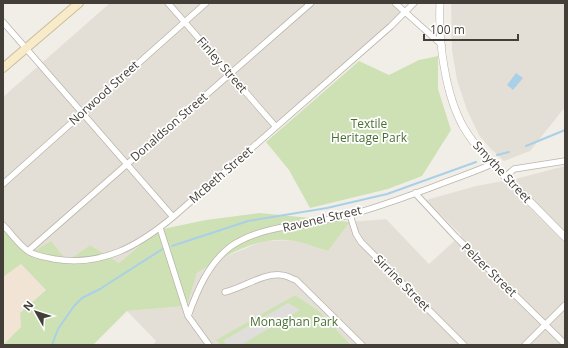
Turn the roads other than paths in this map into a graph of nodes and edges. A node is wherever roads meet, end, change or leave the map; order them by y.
1 (80, 3) edge
2 (168, 3) edge
3 (206, 3) edge
4 (311, 3) edge
5 (395, 3) edge
6 (414, 3) edge
7 (440, 3) edge
8 (405, 13) junction
9 (3, 22) edge
10 (184, 22) junction
11 (442, 45) junction
12 (26, 49) junction
13 (3, 68) edge
14 (230, 74) junction
15 (81, 112) junction
16 (276, 127) junction
17 (565, 161) edge
18 (127, 164) junction
19 (492, 164) junction
20 (505, 176) junction
21 (3, 184) edge
22 (416, 193) junction
23 (350, 215) junction
24 (173, 216) junction
25 (3, 225) edge
26 (160, 228) junction
27 (565, 237) edge
28 (28, 251) junction
29 (225, 292) dead end
30 (565, 305) edge
31 (188, 316) junction
32 (546, 325) junction
33 (565, 344) edge
34 (209, 345) edge
35 (362, 345) edge
36 (464, 345) edge
37 (525, 345) edge

1 - 12 main road
2 - 10 street, Finley Street
3 - 10 street, Norwood Street
4 - 14 street, Donaldson Street
5 - 8 street
6 - 8 street, McBeth Street
7 - 11 street, Smythe Street
8 - 11 street
8 - 16 street, McBeth Street
9 - 12 street
10 - 14 street, Finley Street
10 - 15 street, Norwood Street
11 - 19 street, Smythe Street
12 - 13 main road
12 - 15 street
14 - 16 street, Finley Street
14 - 18 street, Donaldson Street
15 - 18 street
15 - 21 street, Norwood Street
16 - 24 street, McBeth Street
17 - 20 street
18 - 24 street
18 - 28 street, Donaldson Street
19 - 20 street, Smythe Street
19 - 22 street, Ravenel Street
20 - 27 street, Smythe Street
22 - 23 street, Ravenel Street
22 - 32 street, Pelzer Street
23 - 31 street, Ravenel Street
23 - 36 street, Sirrine Street
24 - 26 street, McBeth Street
25 - 28 street, McBeth Street
26 - 28 street, McBeth Street
26 - 31 street
29 - 35 street
30 - 32 street
31 - 34 street
32 - 33 street, Pelzer Street
32 - 37 street

